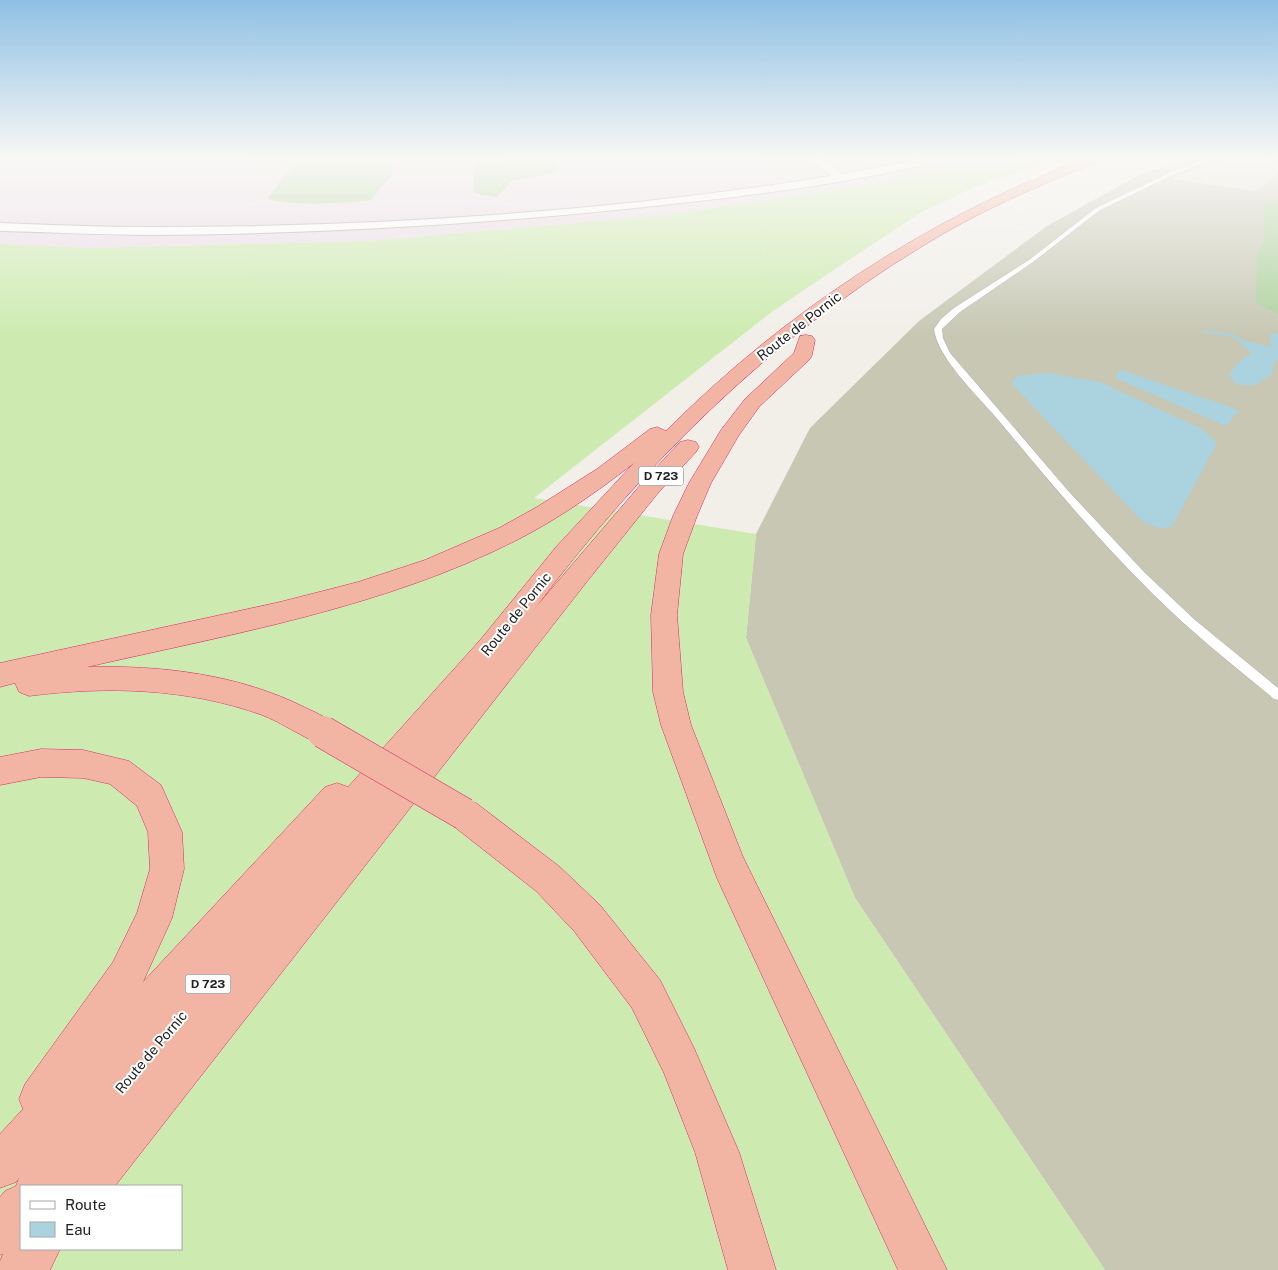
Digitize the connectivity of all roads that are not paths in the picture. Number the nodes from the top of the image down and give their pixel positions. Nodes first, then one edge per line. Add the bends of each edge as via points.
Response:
1 (484, 218) edge
2 (961, 218) edge
3 (983, 218) edge
4 (1086, 218) edge
5 (0, 227) edge
6 (856, 301) dead end
7 (711, 400) junction
8 (565, 553) junction
9 (0, 675) edge
10 (0, 689) edge
11 (1278, 695) edge
12 (0, 771) edge
13 (12, 1152) edge
14 (39, 1185) edge
15 (88, 1185) edge
16 (20, 1208) edge
17 (0, 1232) edge
18 (36, 1250) edge
19 (20, 1270) edge
20 (752, 1270) edge
21 (923, 1270) edge

1 - 5 street via 150,231
2 - 7 highway, Route de Pornic / D 723 via 864,276 788,333
3 - 6 highway, Route de Pornic via 904,266
4 - 11 lane via 944,320 938,329 939,338 947,354 1026,449 1141,576 1183,616
7 - 8 highway, Route de Pornic / D 723 via 640,470
7 - 9 highway via 689,406 641,446 509,534 450,560 288,610
8 - 13 highway, D 723 via 481,640
8 - 14 highway, Route de Pornic / D 723 via 492,645
10 - 20 highway, bridge via 86,678 150,678 199,686 262,703 323,732 464,814 507,846 548,879 587,918 646,994 680,1062 717,1152
12 - 13 highway via 41,763 82,764 118,771 149,796 165,832 167,869 154,918 126,975 42,1096
15 - 21 highway, Route de Pornic / D 723 via 650,488 707,426 813,334 804,354 752,403 729,435 700,483 685,516 671,554 664,607 668,692 676,725 729,866
16 - 17 highway
18 - 19 highway

